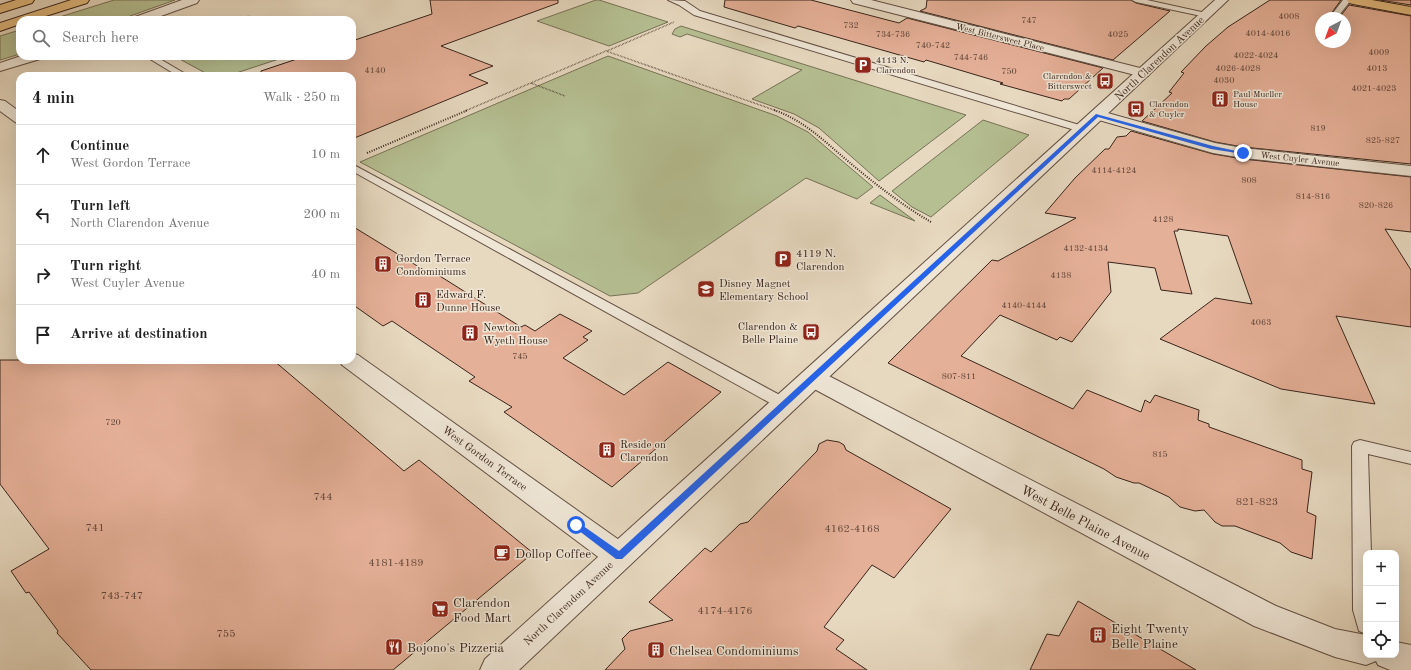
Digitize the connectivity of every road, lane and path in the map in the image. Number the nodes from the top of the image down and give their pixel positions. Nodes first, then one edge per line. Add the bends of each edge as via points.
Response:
1 (28, 0) edge
2 (83, 0) edge
3 (192, 0) edge
4 (672, 0) edge
5 (857, 0) edge
6 (1136, 0) edge
7 (1222, 0) edge
8 (1347, 0) edge
9 (1353, 0) edge
10 (0, 9) edge
11 (1411, 11) edge
12 (1338, 12) edge
13 (1206, 15) junction
14 (33, 16) edge
15 (150, 16) edge
16 (16, 22) edge
17 (676, 22) dead end
18 (0, 27) edge
19 (606, 51) junction
20 (22, 60) edge
21 (156, 60) edge
22 (0, 67) edge
23 (178, 72) edge
24 (1142, 73) junction
25 (531, 83) junction
26 (565, 96) dead end
27 (0, 104) edge
28 (16, 116) edge
29 (1089, 122) junction
30 (366, 153) dead end
31 (356, 170) edge
32 (1411, 171) edge
33 (931, 222) dead end
34 (355, 364) edge
35 (812, 378) junction
36 (784, 404) junction
37 (1411, 458) edge
38 (619, 556) junction
39 (1365, 622) edge
40 (1363, 649) edge
41 (1399, 657) edge
42 (1411, 660) edge
43 (496, 670) edge

1 - 10 main road
2 - 14 main road
3 - 15 street
4 - 29 lane via 697,13
5 - 24 street, West Bittersweet Place
6 - 13 lane
7 - 13 street, North Clarendon Avenue
8 - 12 lane
9 - 11 main road
13 - 24 street, North Clarendon Avenue
16 - 18 main road
17 - 19 path
19 - 25 path
19 - 33 path via 776,111 806,125 881,188
20 - 22 street
21 - 23 lane
24 - 29 street, North Clarendon Avenue
25 - 26 path
25 - 30 path
27 - 28 street
29 - 32 street, West Cuyler Avenue via 1243,153
29 - 35 street, North Clarendon Avenue
31 - 36 lane
34 - 38 street, West Gordon Terrace
35 - 36 street, North Clarendon Avenue
35 - 40 street, West Belle Plaine Avenue via 1264,616 1336,643
36 - 38 street, North Clarendon Avenue
37 - 39 lane via 1360,446 1363,610
38 - 43 street, North Clarendon Avenue
41 - 42 street

